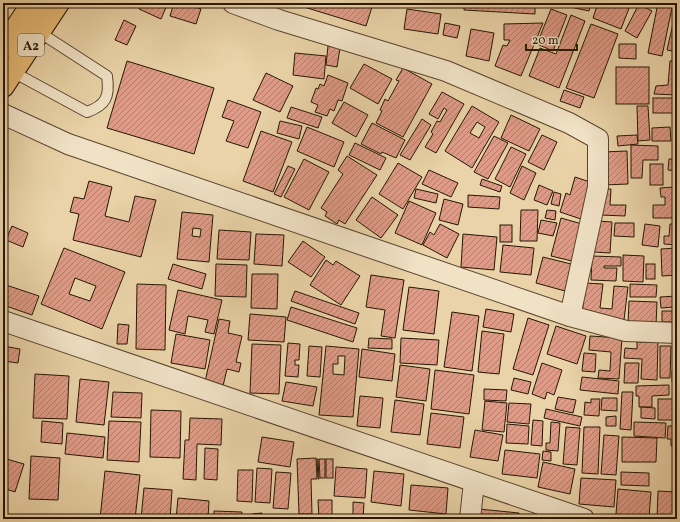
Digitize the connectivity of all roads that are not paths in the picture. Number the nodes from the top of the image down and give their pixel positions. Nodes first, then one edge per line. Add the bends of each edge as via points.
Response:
1 (33, 3) edge
2 (58, 3) edge
3 (233, 3) edge
4 (39, 32) junction
5 (3, 48) edge
6 (8, 79) edge
7 (3, 114) edge
8 (570, 316) junction
9 (3, 321) edge
10 (677, 333) edge
11 (474, 482) junction
12 (470, 519) edge
13 (584, 519) edge

1 - 5 highway, A2
2 - 4 highway, A2
3 - 8 street via 279,20 446,71 569,123 598,139 598,187
4 - 6 highway, A2
4 - 6 lane via 108,76 106,100 100,107 87,112
7 - 8 street via 68,144
8 - 10 street via 626,331
9 - 11 street
11 - 12 street
11 - 13 street

